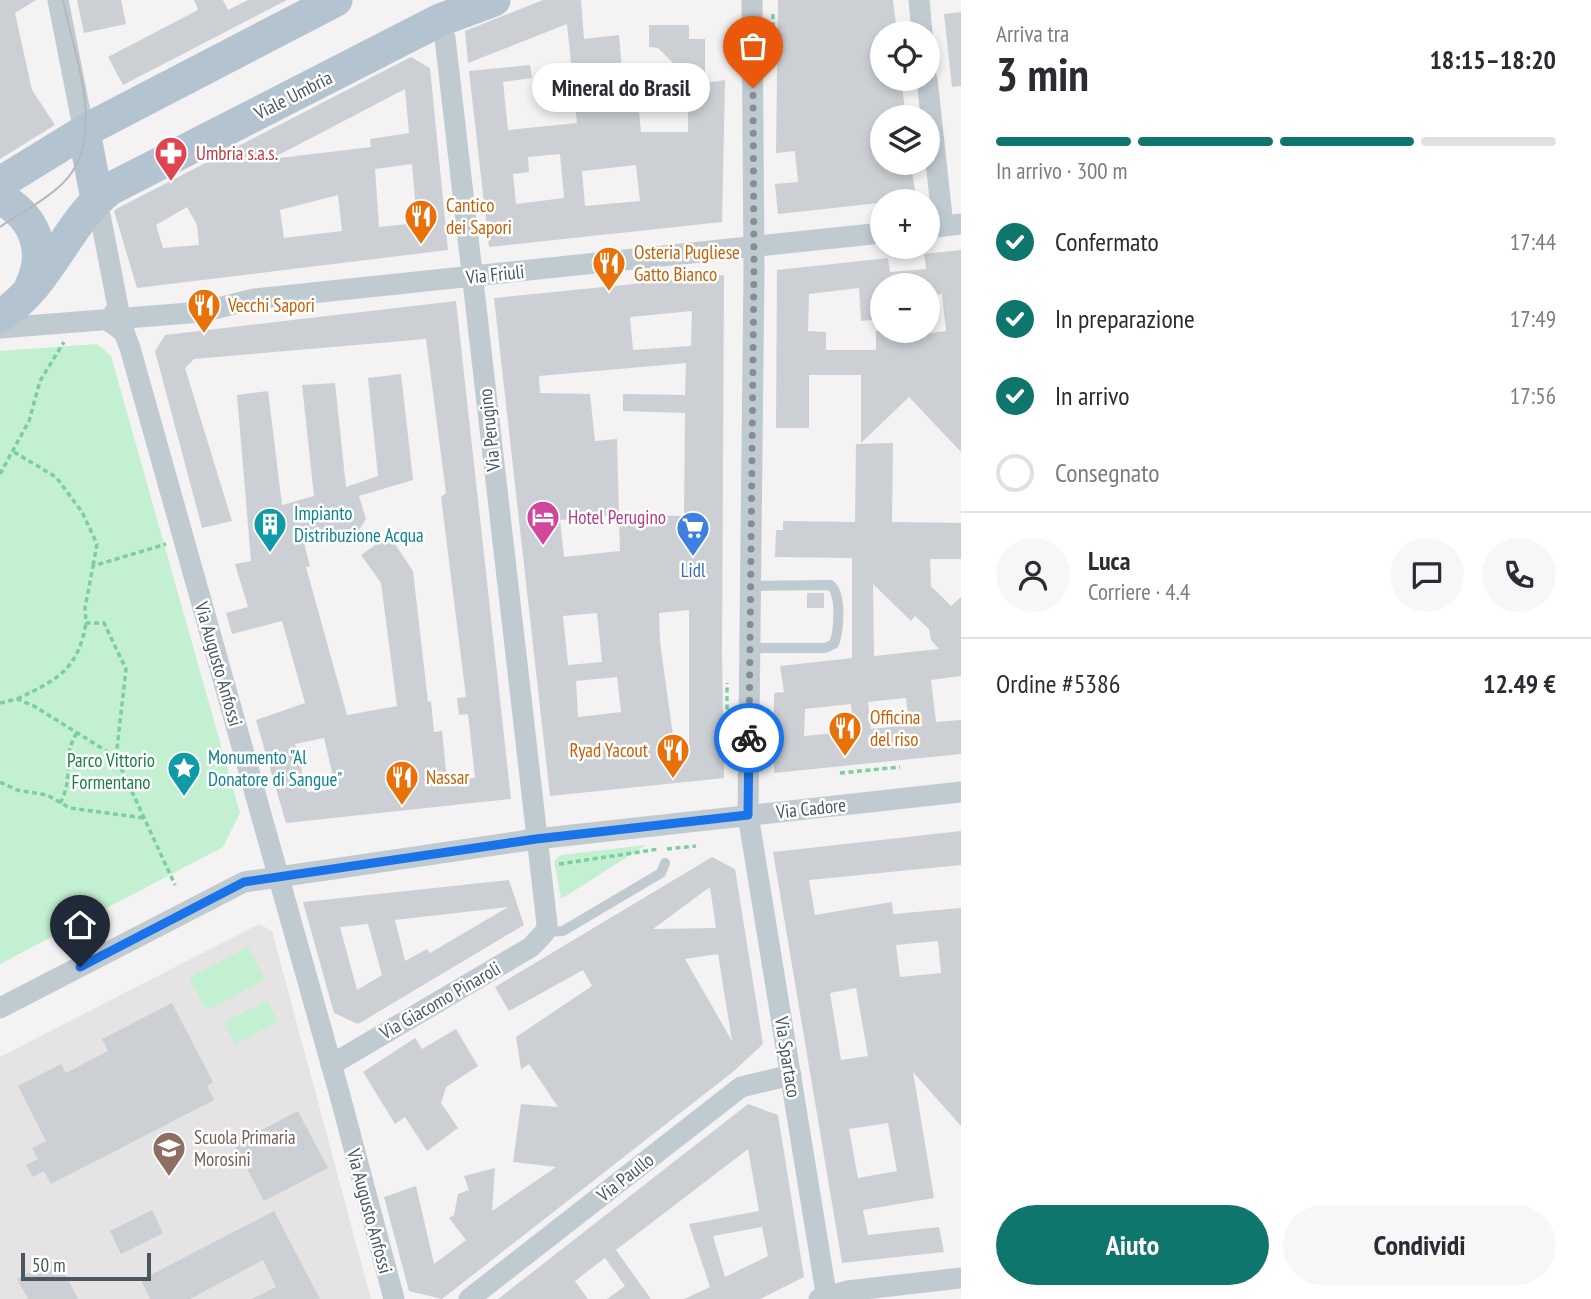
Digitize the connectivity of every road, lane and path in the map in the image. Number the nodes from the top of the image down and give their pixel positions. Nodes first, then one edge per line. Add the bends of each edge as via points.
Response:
1 (58, 0) edge
2 (336, 0) edge
3 (494, 0) edge
4 (752, 0) edge
5 (919, 0) edge
6 (773, 14) dead end
7 (440, 20) junction
8 (921, 21) edge
9 (773, 54) dead end
10 (928, 91) edge
11 (84, 132) junction
12 (0, 183) edge
13 (0, 198) edge
14 (97, 199) junction
15 (944, 226) edge
16 (870, 234) edge
17 (754, 247) junction
18 (472, 276) junction
19 (11, 308) edge
20 (109, 321) junction
21 (0, 328) edge
22 (64, 342) dead end
23 (15, 452) junction
24 (0, 474) edge
25 (169, 543) dead end
26 (93, 566) junction
27 (751, 586) junction
28 (86, 624) junction
29 (750, 648) junction
30 (727, 683) dead end
31 (17, 699) junction
32 (0, 702) edge
33 (727, 718) dead end
34 (77, 733) junction
35 (116, 757) junction
36 (900, 767) dead end
37 (840, 773) dead end
38 (0, 782) edge
39 (961, 792) edge
40 (60, 803) junction
41 (748, 815) junction
42 (144, 818) junction
43 (536, 839) junction
44 (696, 846) dead end
45 (665, 863) dead end
46 (552, 865) dead end
47 (278, 875) junction
48 (175, 885) dead end
49 (108, 920) dead end
50 (545, 932) junction
51 (72, 939) dead end
52 (0, 1009) edge
53 (331, 1065) junction
54 (791, 1074) junction
55 (961, 1278) edge
56 (825, 1298) edge
57 (394, 1299) edge
58 (469, 1299) edge

1 - 11 street
2 - 11 main road
3 - 7 main road, Viale Umbria
4 - 17 street, Via Spartaco
5 - 8 street
6 - 9 path
7 - 14 main road, Viale Umbria
7 - 18 street, Via Perugino
10 - 15 street
11 - 12 main road
11 - 14 main road
13 - 19 main road via 22,212 37,239 39,256 37,274
14 - 19 main road via 41,278
14 - 20 street via 118,307
16 - 17 street, Via Friuli
17 - 18 street, Via Friuli
17 - 27 street, Via Spartaco
18 - 20 street, Via Friuli via 254,299 202,312
18 - 43 street, Via Perugino
20 - 21 street, Via Friuli
20 - 47 street, Via Augusto Anfossi via 124,332 130,348
22 - 23 path via 40,381
23 - 24 path
23 - 26 path via 56,477 82,512 97,544
25 - 26 path
26 - 28 path
27 - 29 street, Via Spartaco
27 - 29 lane via 830,585 837,594 837,636 825,648
28 - 31 path via 78,656 68,669
28 - 35 path via 104,623 126,669
29 - 41 street, Via Spartaco
30 - 33 path
31 - 32 path
31 - 34 path
34 - 35 path
34 - 40 path via 68,746 69,779
35 - 42 path
36 - 37 path
38 - 40 path
39 - 41 street, Via Cadore
40 - 42 path
41 - 43 street, Via Cadore
41 - 54 street, Via Spartaco
42 - 48 path
43 - 47 street, Via Cadore
43 - 50 street
44 - 46 path
45 - 50 lane via 660,873 563,931
47 - 52 street, Via Cadore via 244,882
47 - 53 street, Via Augusto Anfossi
49 - 51 path
50 - 53 street, Via Giacomo Pinaroli via 531,947
53 - 57 street, Via Augusto Anfossi
54 - 56 street, Via Spartaco
54 - 58 street, Via Paullo via 741,1087
55 - 56 street via 847,1291

